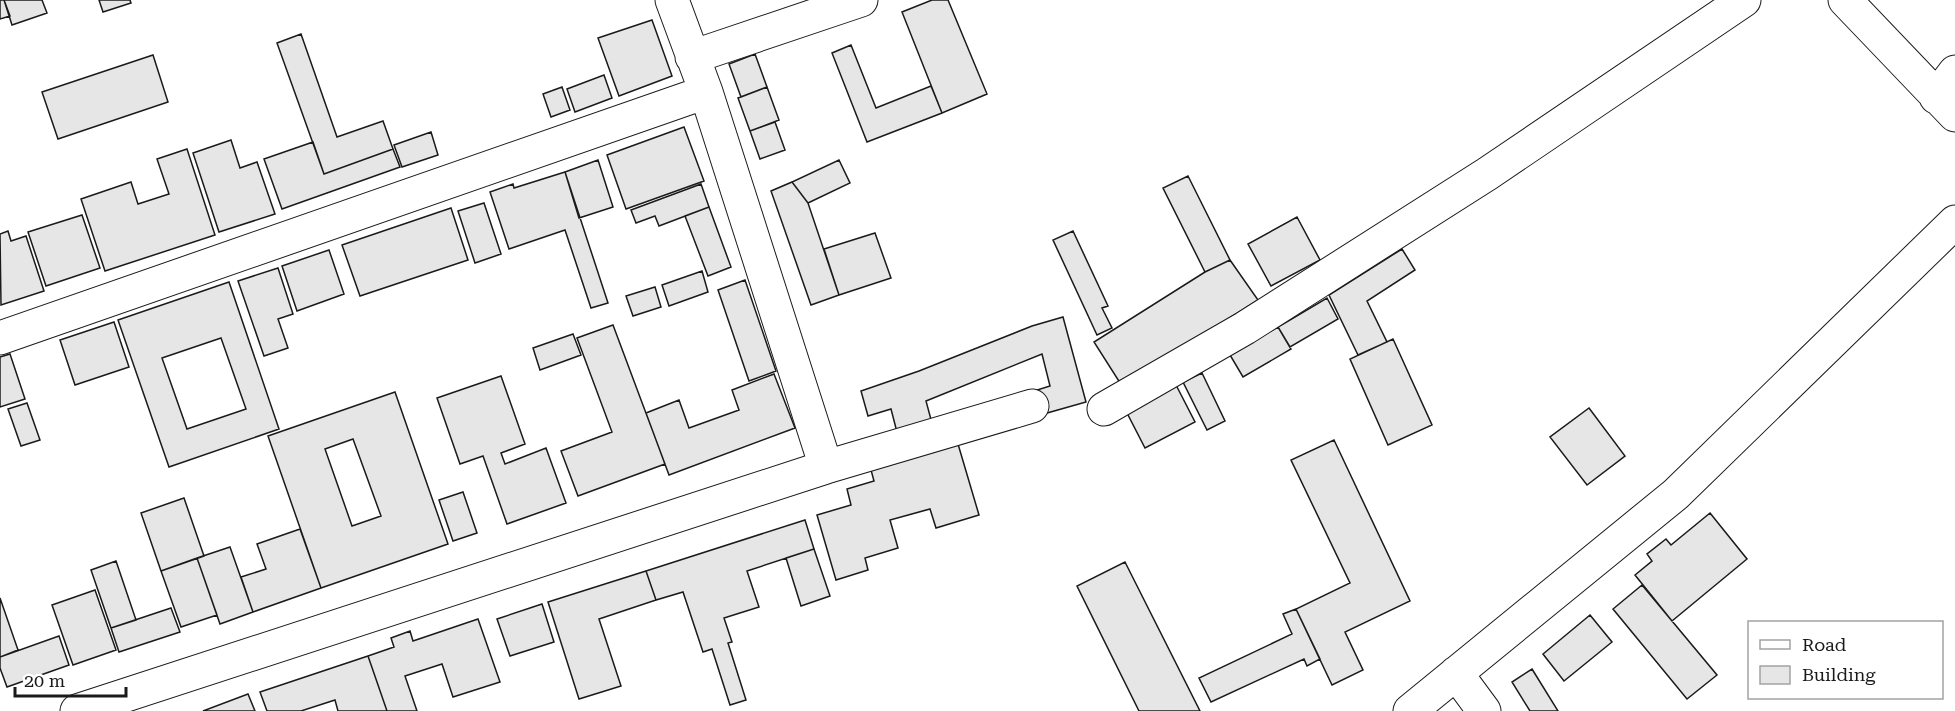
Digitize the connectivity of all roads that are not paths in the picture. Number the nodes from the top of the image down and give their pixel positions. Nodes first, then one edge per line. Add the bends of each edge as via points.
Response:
1 (672, 0) edge
2 (861, 0) edge
3 (1744, 0) edge
4 (1845, 0) edge
5 (692, 57) junction
6 (706, 92) junction
7 (1949, 95) edge
8 (1955, 222) edge
9 (0, 338) edge
10 (1032, 406) dead end
11 (1104, 409) dead end
12 (826, 467) junction
13 (1456, 673) junction
14 (77, 711) edge
15 (1410, 711) edge
16 (1484, 711) edge

1 - 5 street
2 - 5 street
3 - 11 street via 1477,180 1245,328
4 - 7 street
5 - 6 street
6 - 9 street
6 - 12 street
8 - 13 street via 1676,494
10 - 12 street
12 - 14 street
13 - 15 street
13 - 16 street

